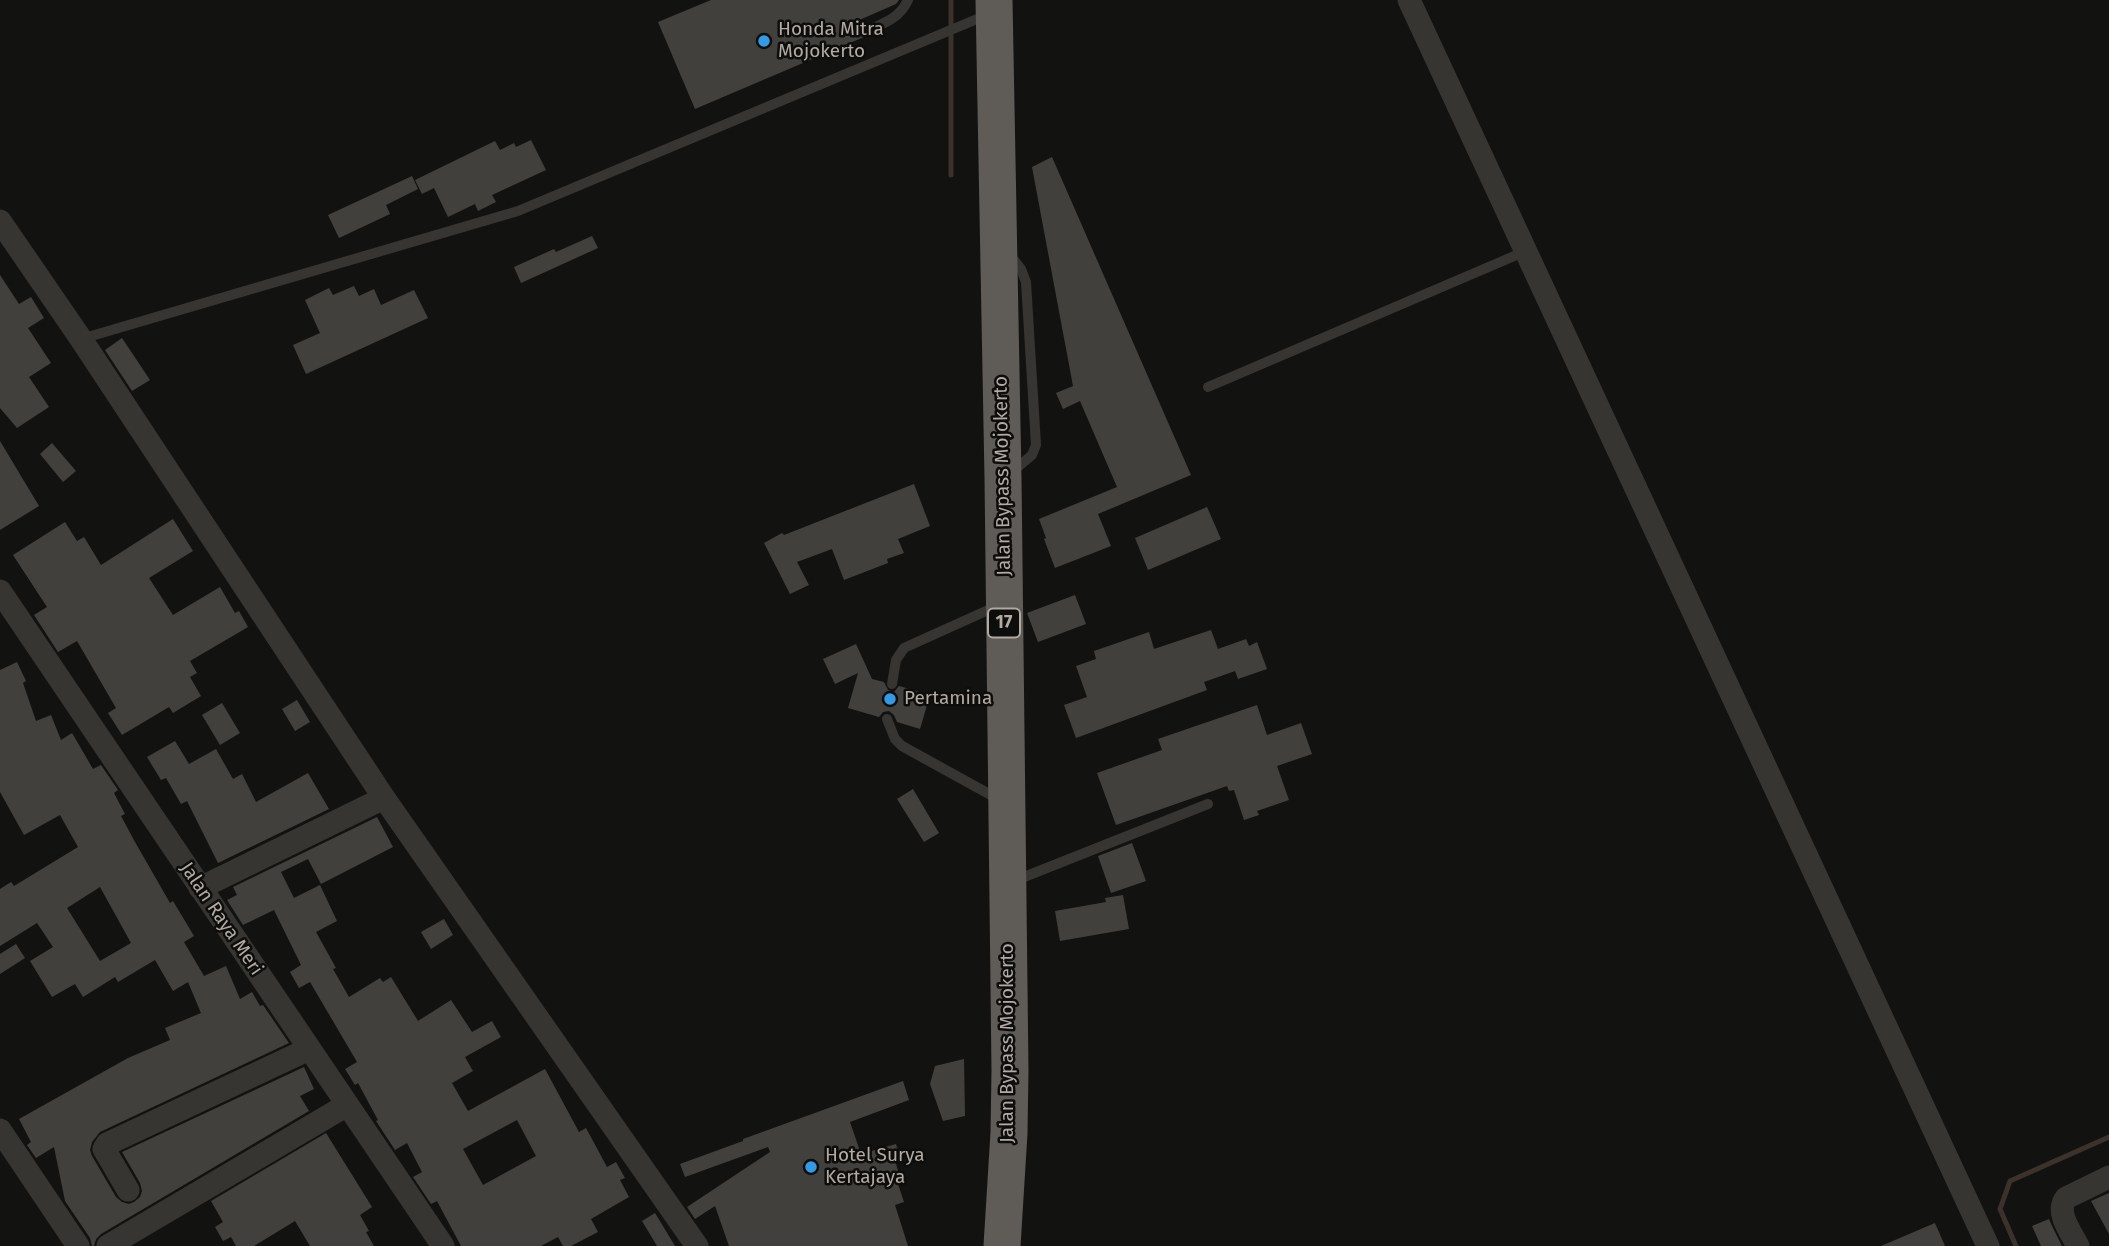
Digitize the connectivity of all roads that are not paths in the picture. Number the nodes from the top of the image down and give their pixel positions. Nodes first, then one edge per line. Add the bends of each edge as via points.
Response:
1 (908, 0) edge
2 (1409, 0) edge
3 (983, 12) edge
4 (871, 29) dead end
5 (0, 221) edge
6 (1526, 251) junction
7 (80, 339) junction
8 (1208, 387) dead end
9 (0, 591) edge
10 (1004, 603) junction
11 (892, 684) dead end
12 (887, 719) dead end
13 (384, 798) junction
14 (1006, 803) junction
15 (1208, 804) dead end
16 (1008, 883) junction
17 (200, 888) junction
18 (309, 1049) junction
19 (347, 1105) junction
20 (0, 1130) edge
21 (2109, 1177) edge
22 (128, 1190) dead end
23 (78, 1246) edge
24 (108, 1246) edge
25 (443, 1246) edge
26 (697, 1246) edge
27 (1002, 1246) edge
28 (1988, 1246) edge
29 (2078, 1246) edge

1 - 4 lane via 892,20
2 - 6 street
3 - 7 lane via 518,211
3 - 10 highway, Jalan Bypass Mojokerto / 17 via 999,247
5 - 7 street
6 - 8 lane
6 - 28 street
7 - 13 street
9 - 17 street, Jalan Raya Meri
10 - 11 lane via 904,648 896,660
10 - 14 highway, Jalan Bypass Mojokerto / 17
12 - 14 lane via 902,746
13 - 17 street
13 - 26 street
14 - 16 highway, Jalan Bypass Mojokerto / 17
15 - 16 lane
16 - 27 highway, Jalan Bypass Mojokerto / 17 via 1009,1133
17 - 18 street, Jalan Raya Meri
18 - 19 street, Jalan Raya Meri
18 - 22 street via 107,1144 104,1149
19 - 24 street
19 - 25 street, Jalan Raya Meri
20 - 23 street
21 - 29 street via 2063,1202 2062,1214

